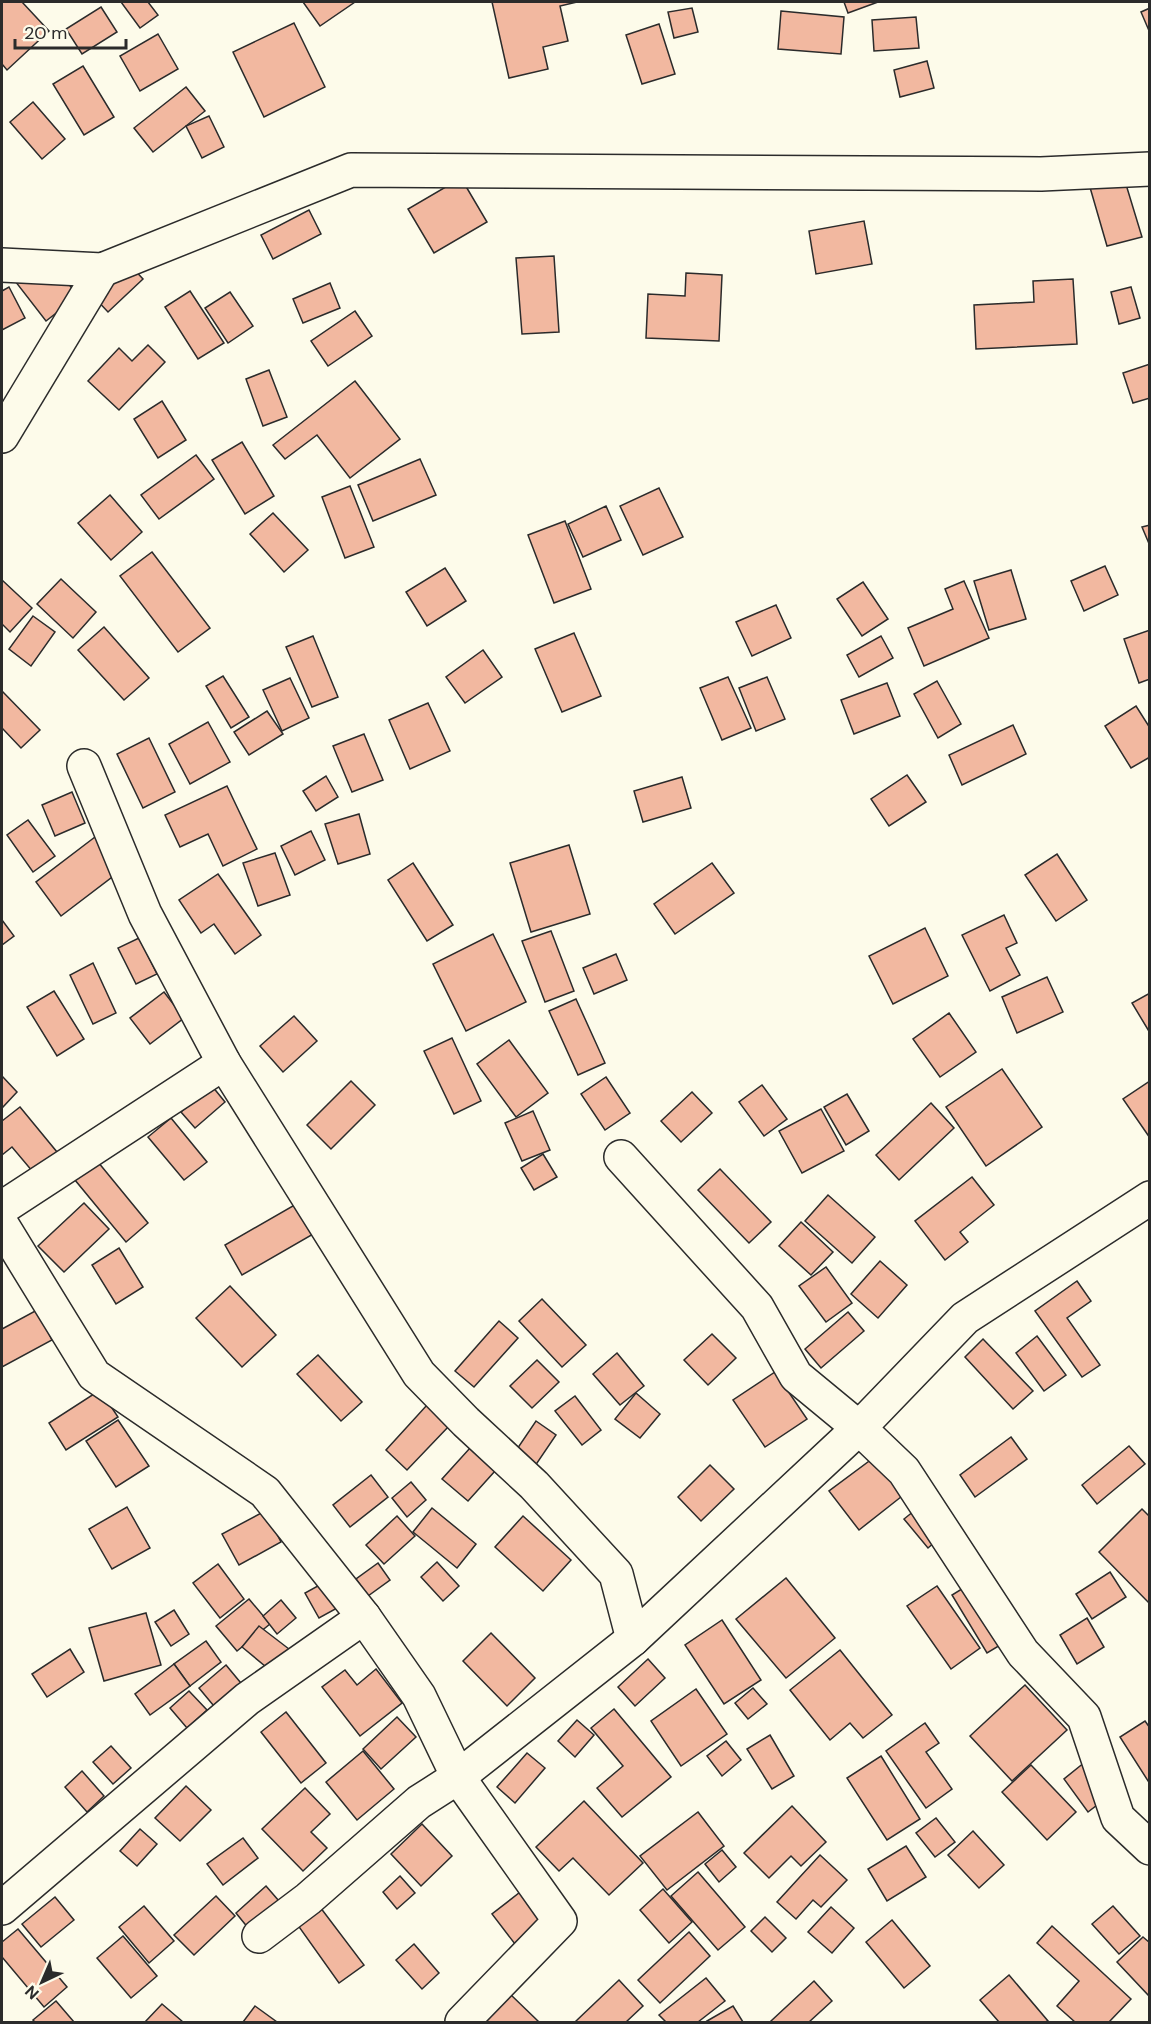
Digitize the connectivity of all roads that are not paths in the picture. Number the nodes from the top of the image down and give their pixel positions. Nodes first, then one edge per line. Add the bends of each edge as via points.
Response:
1 (1149, 169) edge
2 (2, 265) edge
3 (102, 270) junction
4 (2, 436) edge
5 (84, 766) dead end
6 (224, 1063) junction
7 (621, 1157) dead end
8 (1149, 1198) edge
9 (2, 1208) edge
10 (2, 1225) edge
11 (859, 1428) junction
12 (364, 1617) junction
13 (633, 1639) junction
14 (458, 1777) junction
15 (1149, 1848) edge
16 (2, 1908) edge
17 (259, 1936) dead end
18 (462, 2022) edge

1 - 3 street via 1041,174 351,170
2 - 3 street
3 - 4 street
5 - 6 street via 145,914
6 - 9 street
6 - 13 street via 419,1374 534,1485 616,1574
7 - 11 street via 757,1307 796,1376
8 - 11 street via 965,1318
10 - 12 street via 94,1375 265,1492
11 - 13 street
11 - 15 street via 904,1471 1023,1653 1084,1717 1118,1818
12 - 14 street via 418,1696
12 - 16 street via 247,1699
13 - 14 street
14 - 17 street via 419,1803
14 - 18 street via 560,1921

